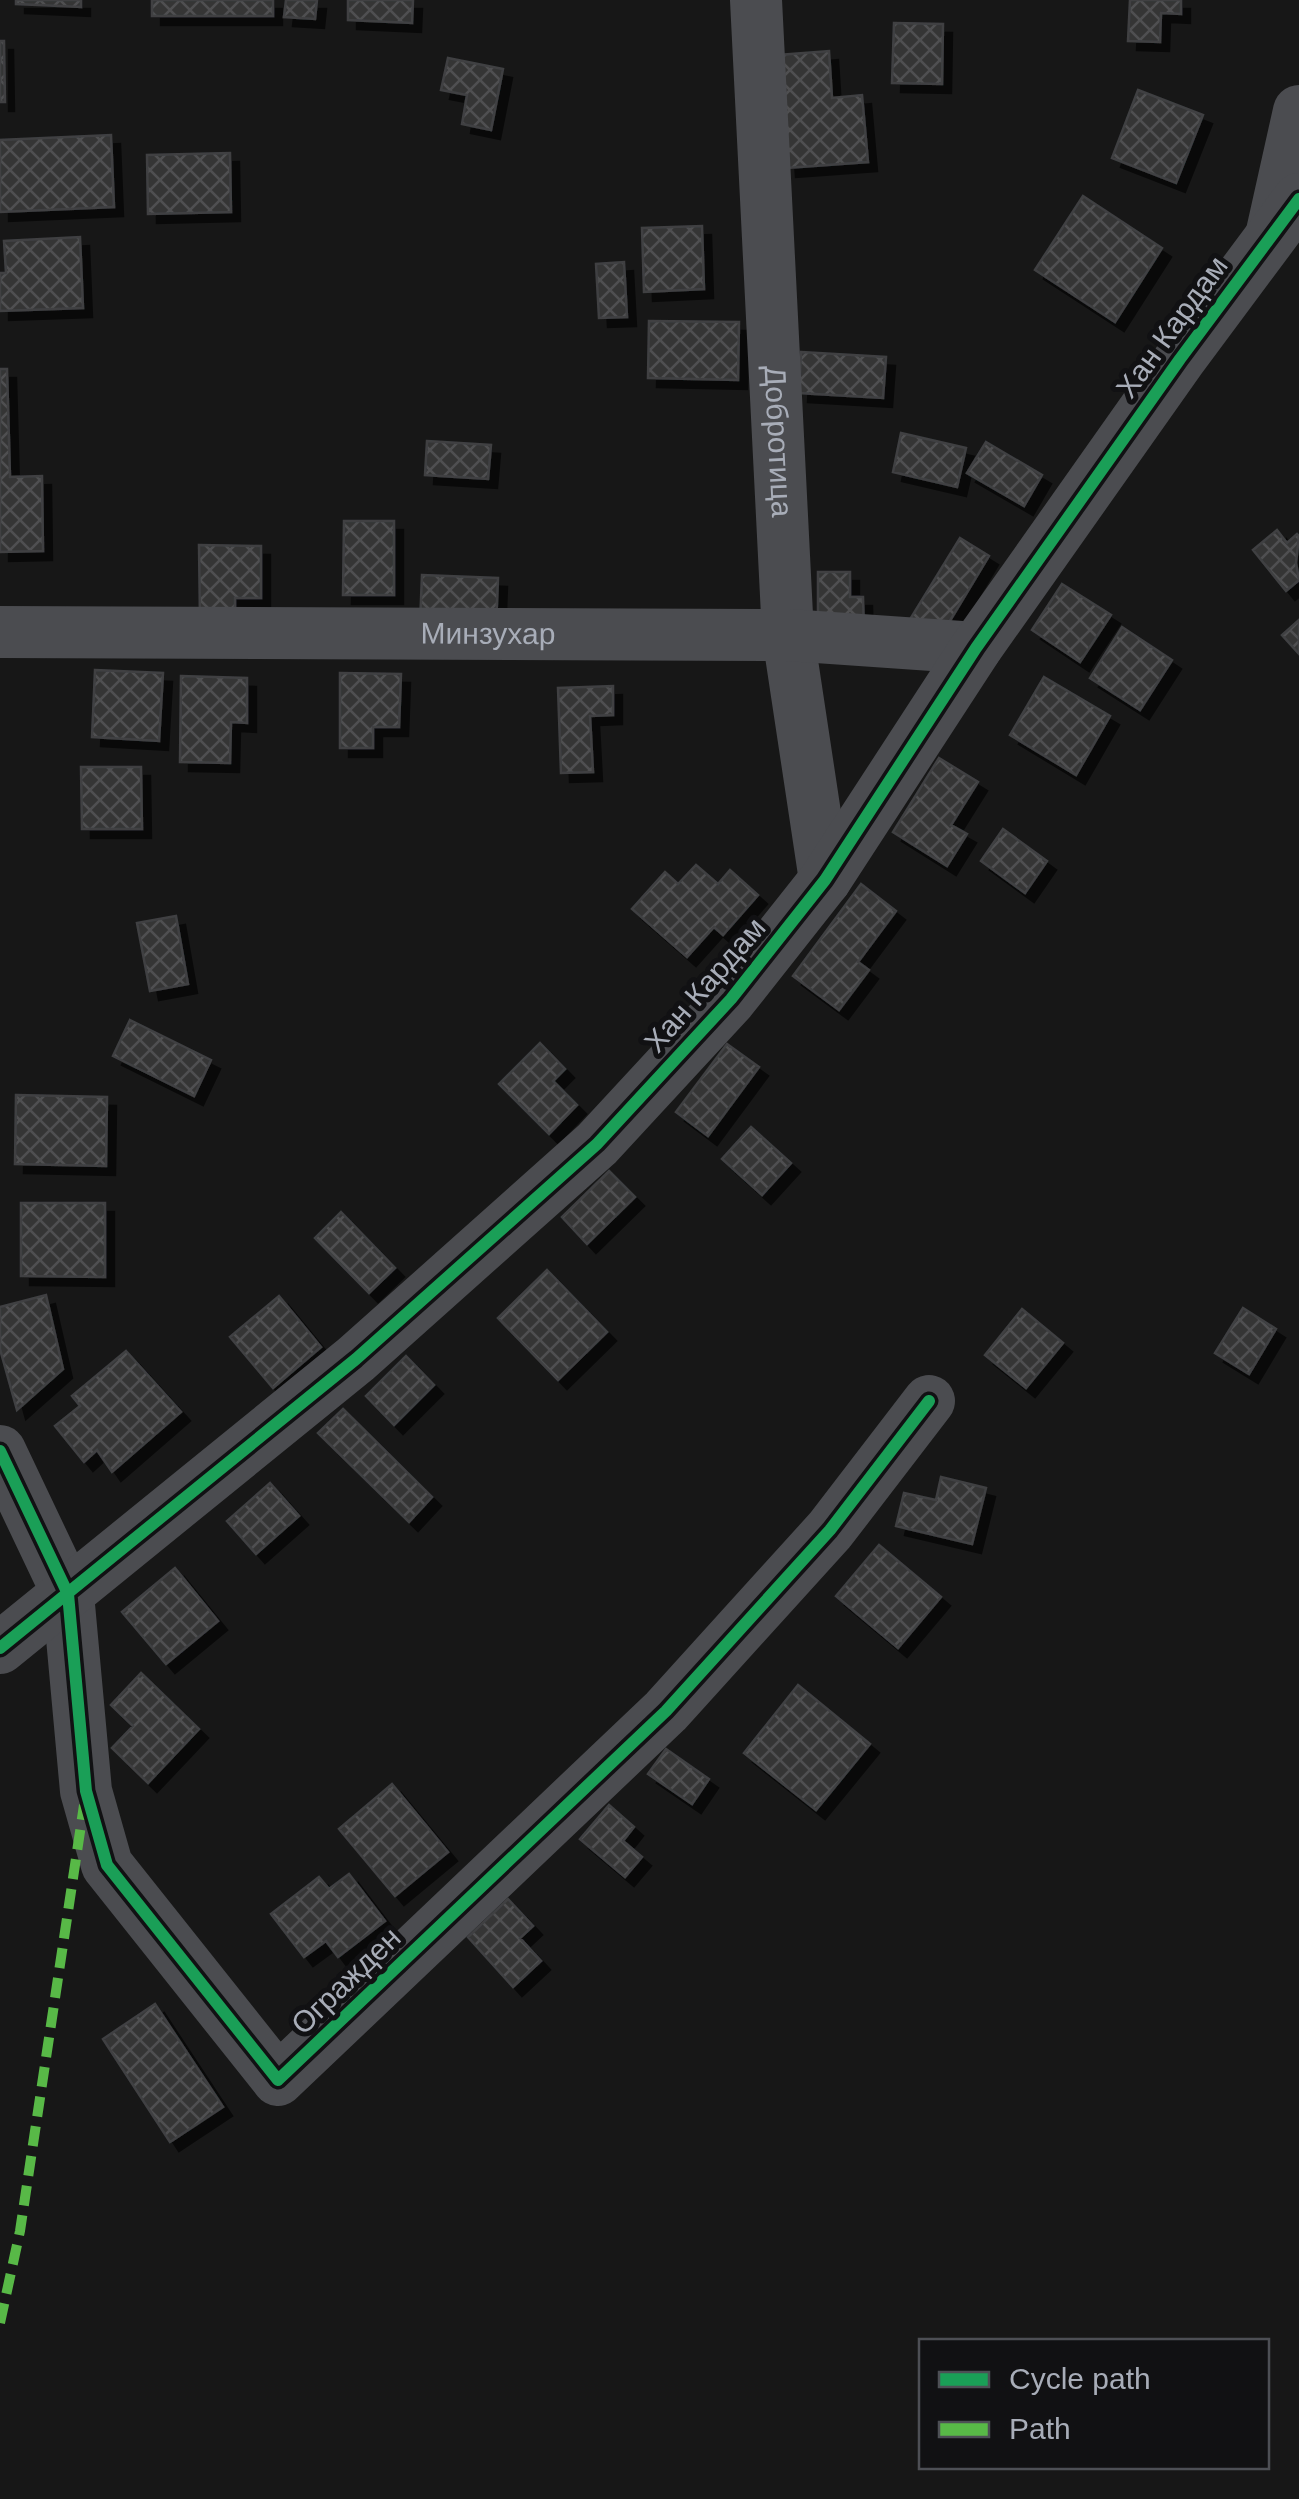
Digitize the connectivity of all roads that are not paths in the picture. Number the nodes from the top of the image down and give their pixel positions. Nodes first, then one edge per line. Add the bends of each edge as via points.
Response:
1 (756, 0) edge
2 (1299, 111) edge
3 (1285, 216) edge
4 (0, 632) edge
5 (788, 635) junction
6 (976, 648) junction
7 (825, 880) junction
8 (930, 1401) dead end
9 (0, 1451) edge
10 (68, 1594) junction
11 (11, 1640) edge

1 - 5 street, Добротица
2 - 3 street
3 - 6 street, Хан Кардам
4 - 5 street, Минзухар
5 - 6 street, Минзухар
5 - 7 street, Добротица
6 - 7 street, Хан Кардам
7 - 10 street, Хан Кардам via 731,999 597,1144 356,1358
8 - 10 street, Огражден via 830,1530 666,1711 278,2080 107,1865 86,1791
9 - 10 street, Огражден
10 - 11 street, Хан Кардам

